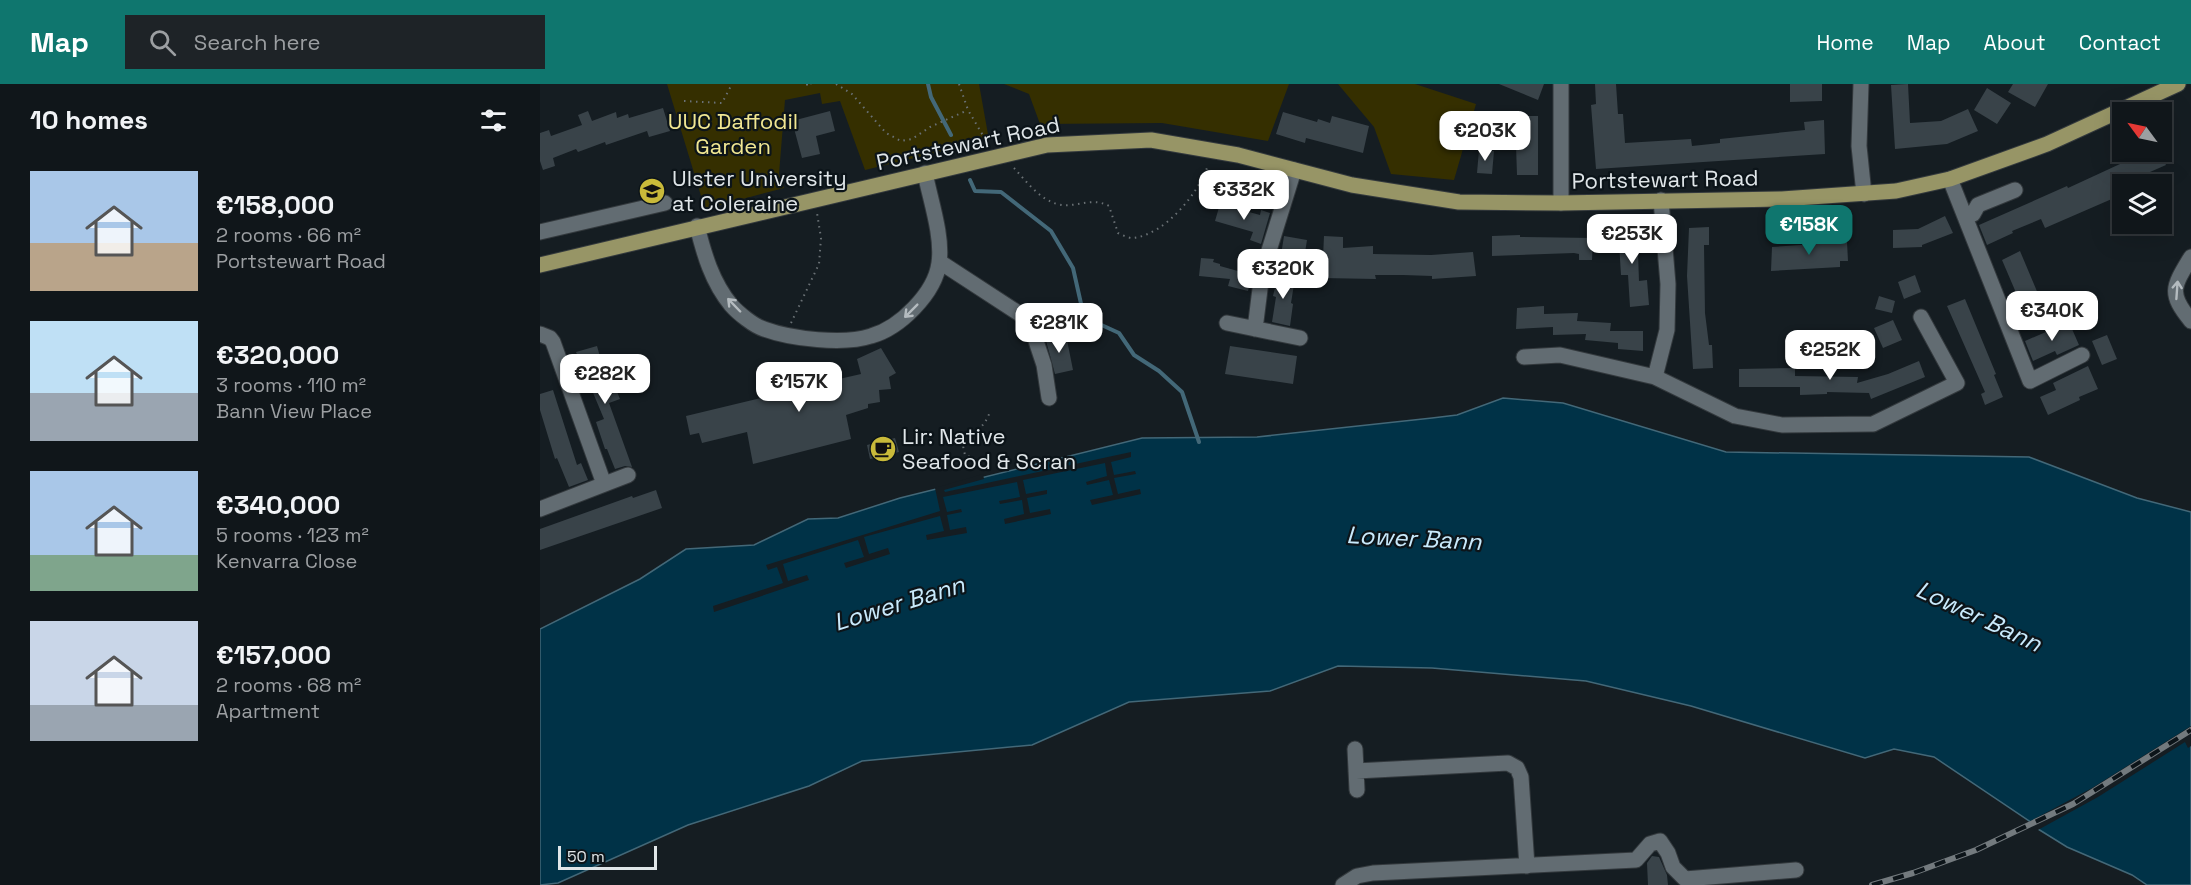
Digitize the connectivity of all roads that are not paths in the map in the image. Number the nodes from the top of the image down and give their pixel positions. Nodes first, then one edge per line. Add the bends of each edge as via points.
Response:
1 (1561, 84) edge
2 (1861, 84) edge
3 (2178, 84) edge
4 (1294, 170) junction
5 (925, 173) junction
6 (1950, 180) junction
7 (2015, 190) dead end
8 (1864, 194) junction
9 (1661, 200) junction
10 (664, 203) dead end
11 (1562, 203) junction
12 (1965, 217) junction
13 (697, 226) junction
14 (540, 232) edge
15 (2191, 257) edge
16 (940, 262) junction
17 (540, 265) edge
18 (1921, 317) dead end
19 (2191, 321) edge
20 (1227, 324) dead end
21 (1255, 329) junction
22 (540, 334) edge
23 (1300, 338) dead end
24 (2082, 355) dead end
25 (1524, 357) dead end
26 (1655, 377) junction
27 (1049, 398) dead end
28 (628, 476) dead end
29 (604, 484) junction
30 (540, 509) edge
31 (1355, 749) dead end
32 (1356, 771) junction
33 (1357, 790) dead end
34 (1527, 866) junction
35 (1796, 870) dead end
36 (1343, 885) edge

1 - 11 street
2 - 8 street via 1859,146
3 - 6 main road, Portstewart Road via 2047,144
4 - 5 main road, Portstewart Road via 1151,140 1065,143
4 - 11 main road, Portstewart Road via 1352,185 1459,202
4 - 21 street via 1262,273
5 - 13 main road, Portstewart Road
5 - 16 street
6 - 8 main road, Portstewart Road
6 - 12 street
7 - 12 street via 1978,205
8 - 9 main road, Portstewart Road
9 - 11 main road, Portstewart Road
9 - 26 street via 1668,284 1667,330
10 - 14 street
12 - 24 street via 2030,381
16 -> 13 street via 922,301 903,319 872,336 835,341 762,329 732,306 710,272
13 - 17 main road, Portstewart Road
19 -> 15 street via 2178,305 2176,292 2176,283
16 - 27 street via 1029,320 1044,365
18 - 26 street via 1957,383 1873,424 1782,425 1735,416
20 - 21 street
21 - 23 street
22 - 29 street via 553,342
25 - 26 street via 1560,355
28 - 29 street
29 - 30 street
31 - 32 street
32 - 33 street
32 - 34 street via 1508,763 1517,768 1521,777
34 - 35 street via 1636,860 1650,844 1660,841 1673,867 1685,879
34 - 36 street via 1373,873 1357,876

